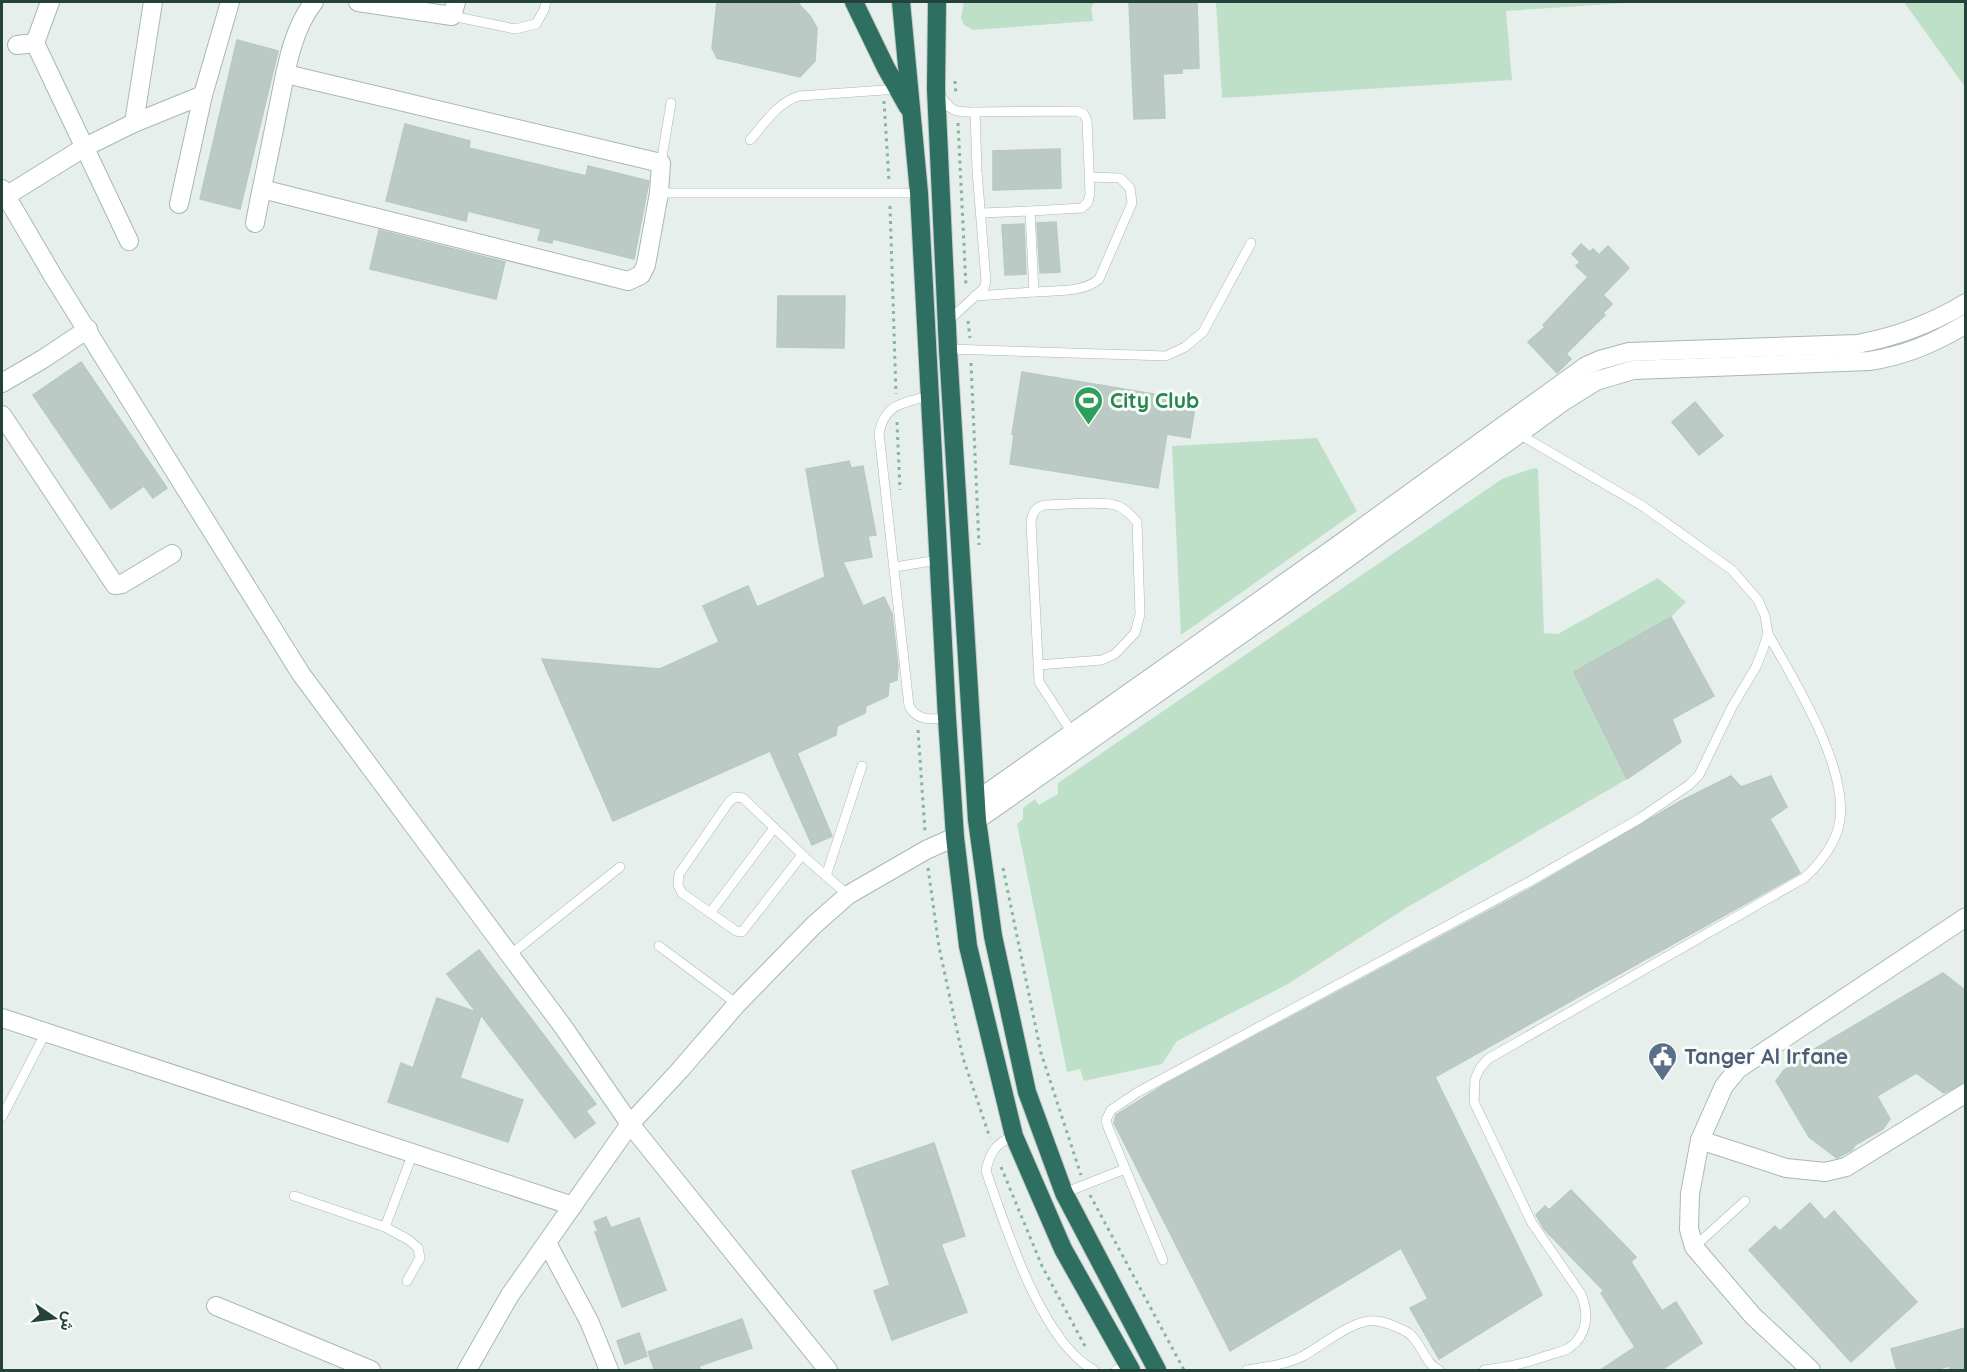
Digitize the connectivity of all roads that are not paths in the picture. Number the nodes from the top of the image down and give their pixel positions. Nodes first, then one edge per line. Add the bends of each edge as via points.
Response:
1 (50, 2) edge
2 (153, 2) edge
3 (230, 2) edge
4 (314, 2) edge
5 (358, 2) edge
6 (546, 2) edge
7 (854, 2) edge
8 (901, 2) edge
9 (937, 2) edge
10 (454, 9) edge
11 (35, 43) junction
12 (17, 45) dead end
13 (286, 74) junction
14 (899, 89) junction
15 (936, 89) junction
16 (203, 95) junction
17 (671, 104) dead end
18 (911, 112) junction
19 (975, 112) junction
20 (134, 123) junction
21 (750, 140) dead end
22 (85, 147) junction
23 (661, 163) junction
24 (1089, 177) junction
25 (261, 189) junction
26 (4, 193) edge
27 (659, 193) junction
28 (919, 193) junction
29 (179, 204) dead end
30 (1030, 211) junction
31 (982, 213) junction
32 (255, 223) dead end
33 (129, 241) dead end
34 (1251, 243) dead end
35 (1034, 292) junction
36 (975, 296) junction
37 (1965, 303) edge
38 (947, 322) junction
39 (1965, 324) edge
40 (88, 329) junction
41 (948, 350) junction
42 (2, 383) edge
43 (929, 396) junction
44 (2, 415) edge
45 (1519, 435) junction
46 (172, 554) dead end
47 (938, 560) junction
48 (895, 567) junction
49 (1768, 634) junction
50 (1038, 665) junction
51 (947, 718) junction
52 (1073, 734) junction
53 (862, 766) dead end
54 (977, 810) junction
55 (774, 828) junction
56 (955, 837) junction
57 (802, 855) junction
58 (620, 867) dead end
59 (826, 876) junction
60 (848, 895) junction
61 (710, 913) junction
62 (1965, 917) edge
63 (659, 946) dead end
64 (510, 955) junction
65 (737, 1004) junction
66 (2, 1018) edge
67 (46, 1032) junction
68 (1965, 1093) edge
69 (4, 1105) edge
70 (2, 1117) edge
71 (630, 1124) junction
72 (1014, 1136) junction
73 (1700, 1140) junction
74 (413, 1153) junction
75 (1125, 1169) junction
76 (1065, 1193) junction
77 (294, 1196) dead end
78 (1745, 1201) dead end
79 (573, 1206) junction
80 (385, 1227) junction
81 (547, 1243) junction
82 (1694, 1247) junction
83 (1163, 1260) dead end
84 (406, 1281) dead end
85 (216, 1306) dead end
86 (828, 1370) edge
87 (1126, 1370) edge
88 (371, 1371) edge
89 (467, 1371) edge
90 (609, 1371) edge
91 (1094, 1371) edge
92 (1157, 1371) edge
93 (1247, 1371) edge
94 (1439, 1371) edge
95 (1484, 1371) edge
96 (1812, 1371) edge

1 - 11 street
2 - 20 street
3 - 16 street
4 - 13 street via 298,30
5 - 10 street
6 - 10 lane via 536,24 514,29
7 - 14 highway
8 - 18 highway
9 - 15 highway
11 - 12 street
11 - 22 street
13 - 23 street
13 - 25 street
14 - 18 highway
14 - 21 lane via 786,100
15 - 19 lane via 950,109
15 - 38 highway
16 - 20 street
16 - 29 street
17 - 23 lane
18 - 28 highway
19 - 24 lane via 1084,114
19 - 31 lane
20 - 22 street
22 - 26 street
22 - 33 street
23 - 27 street
24 - 30 lane via 1090,194 1082,208
24 - 35 lane via 1119,178 1130,188 1132,203 1100,279 1081,288
25 - 27 street via 628,281 641,275 646,265
25 - 32 street
26 - 40 street
27 - 28 lane
28 - 43 highway
30 - 31 lane
30 - 35 lane
31 - 36 lane via 986,281
34 - 41 lane via 1203,332 1166,356
35 - 36 lane
36 - 38 lane
37 - 52 street via 1929,324 1876,341 1629,352 1586,366
38 - 41 highway
39 - 45 street via 1920,349 1869,361 1633,370 1579,391
40 - 42 street
40 - 64 street via 301,674
41 - 54 highway
43 - 47 highway
43 - 48 lane via 896,405 886,414 879,433
44 - 46 street via 115,585
45 - 49 lane via 1644,507 1732,570 1758,600
45 - 54 street via 1297,595
47 - 48 lane
47 - 51 highway
48 - 51 lane via 909,706 923,719
49 - 75 lane via 1756,667 1699,775 1689,785 1535,879 1111,1110 1106,1119
49 - 95 lane via 1828,752 1841,804 1835,837 1804,878 1488,1059 1480,1068 1475,1079 1474,1102 1532,1223 1581,1294 1586,1318 1584,1329 1568,1349 1513,1367
50 - 50 lane via 1033,512 1044,505 1119,507 1137,522 1140,614 1135,633 1115,654 1102,660
50 - 52 lane via 1039,682
51 - 56 highway
52 - 54 street
53 - 59 lane
54 - 76 highway via 993,936 1027,1092
55 - 57 lane
55 - 61 lane
55 - 61 lane via 743,798 729,801 679,874 682,893
56 - 60 street
56 - 72 highway via 969,946
57 - 59 lane
57 - 61 lane via 742,932
58 - 64 lane
59 - 60 lane
60 - 65 street
62 - 73 street via 1738,1069 1724,1086
63 - 65 lane
64 - 71 street
65 - 71 street
66 - 67 street
67 - 69 lane
67 - 74 street
68 - 73 street via 1846,1167 1825,1172 1786,1168
69 - 70 lane
71 - 79 street
71 - 86 street
72 - 87 highway via 1063,1249
72 - 91 lane via 993,1149 986,1171 1024,1276 1065,1346
73 - 82 street via 1690,1194 1689,1229
74 - 79 street
74 - 80 lane
75 - 76 lane
75 - 83 lane
76 - 92 highway
77 - 80 lane
78 - 82 lane
79 - 81 street
80 - 84 lane via 418,1248 420,1258
81 - 89 street via 510,1295
81 - 90 street via 589,1321
82 - 96 street via 1754,1316
85 - 88 street
93 - 94 lane via 1294,1359 1360,1322 1375,1320 1405,1330

